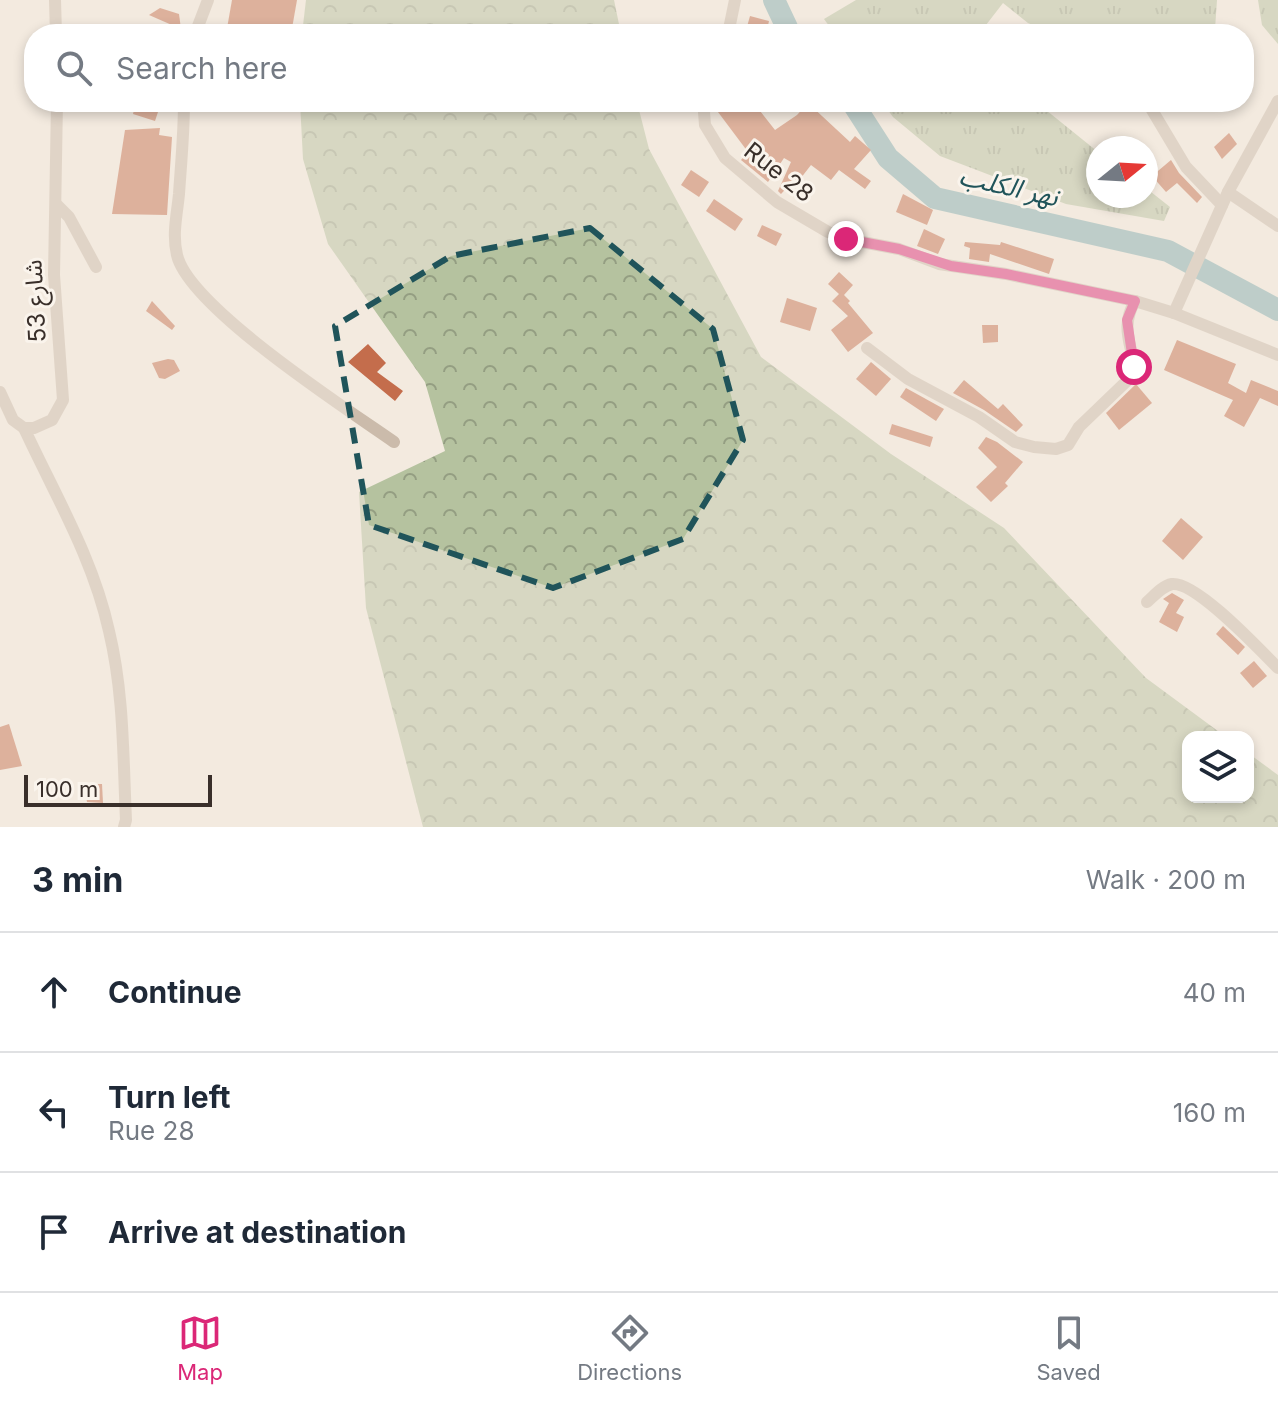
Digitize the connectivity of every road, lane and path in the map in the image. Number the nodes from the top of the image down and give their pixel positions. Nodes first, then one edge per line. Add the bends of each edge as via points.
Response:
1 (55, 0) edge
2 (208, 0) edge
3 (735, 0) edge
4 (56, 24) edge
5 (199, 24) edge
6 (730, 24) edge
7 (1278, 101) edge
8 (57, 112) edge
9 (183, 112) edge
10 (704, 112) edge
11 (1153, 112) edge
12 (1228, 192) junction
13 (56, 204) junction
14 (1222, 205) junction
15 (1278, 226) edge
16 (96, 267) dead end
17 (1135, 301) junction
18 (1174, 313) junction
19 (867, 348) dead end
20 (1278, 355) edge
21 (0, 392) edge
22 (24, 428) junction
23 (394, 442) dead end
24 (1147, 602) dead end
25 (1278, 668) edge
26 (124, 827) edge

1 - 4 street
2 - 5 street
3 - 6 street
7 - 12 street
8 - 13 street, شارع 53
9 - 23 street via 173,229 177,259 199,291 249,337
10 - 17 street, Rue 28 via 705,125 725,158 777,202 828,232 939,264
11 - 14 street via 1186,167
12 - 14 street
12 - 15 street
13 - 16 street via 69,217
13 - 22 street, شارع 53 via 54,308 63,400 52,420
14 - 18 street
17 - 18 street, Rue 28
17 - 19 street via 1127,320 1131,377 1061,448 1015,442 908,379
18 - 20 street, Rue 28
21 - 22 street via 13,420
22 - 26 street via 74,527 109,628 119,677
24 - 25 street via 1173,584 1191,588

